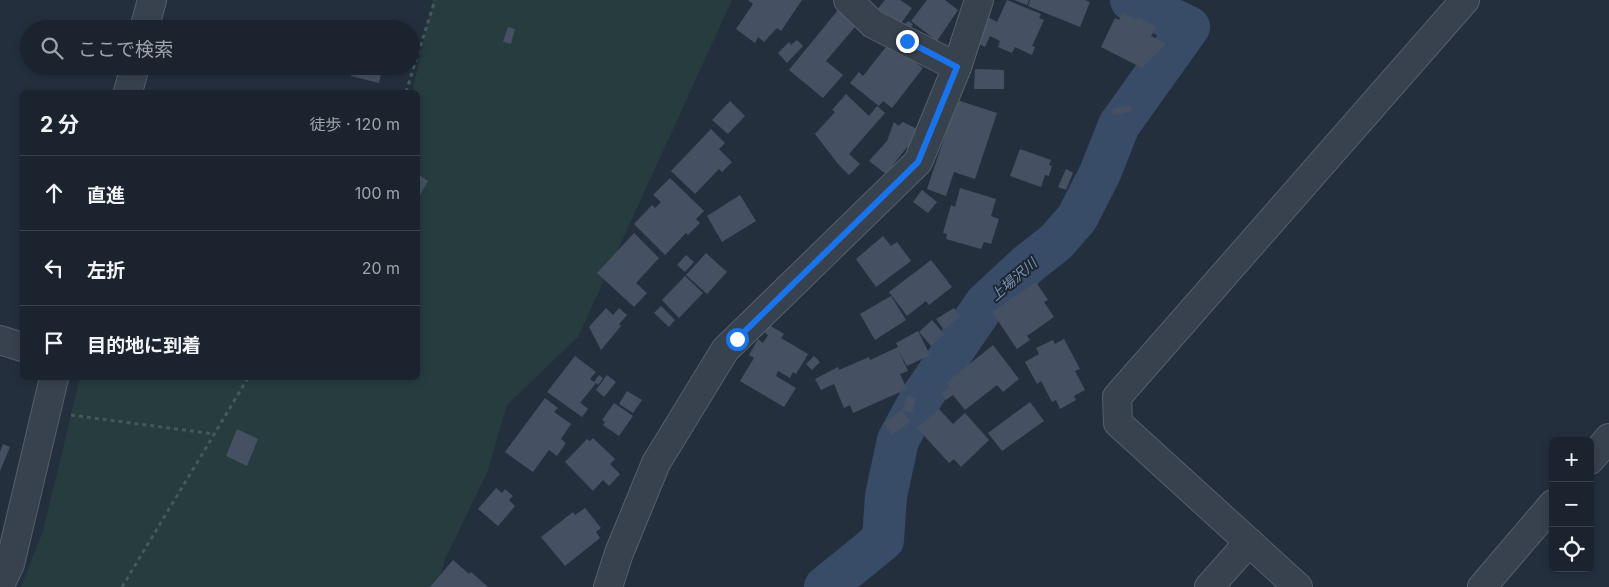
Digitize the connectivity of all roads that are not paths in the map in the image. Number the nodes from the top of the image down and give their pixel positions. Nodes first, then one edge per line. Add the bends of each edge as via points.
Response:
1 (152, 0) edge
2 (848, 0) edge
3 (980, 0) edge
4 (1465, 0) edge
5 (146, 20) edge
6 (957, 67) junction
7 (133, 75) edge
8 (129, 90) edge
9 (0, 340) edge
10 (20, 346) edge
11 (54, 380) edge
12 (1609, 438) edge
13 (1594, 455) edge
14 (1549, 509) edge
15 (1249, 542) junction
16 (0, 585) edge
17 (608, 587) edge
18 (1209, 587) edge
19 (1298, 587) edge
20 (1482, 587) edge

1 - 5 street
2 - 6 street via 874,24
3 - 6 street
4 - 15 street via 1117,397 1118,423
6 - 17 street via 918,162 725,350 656,463
7 - 8 street
9 - 10 street
11 - 16 street via 10,564
12 - 13 street
14 - 20 street
15 - 18 street
15 - 19 street

